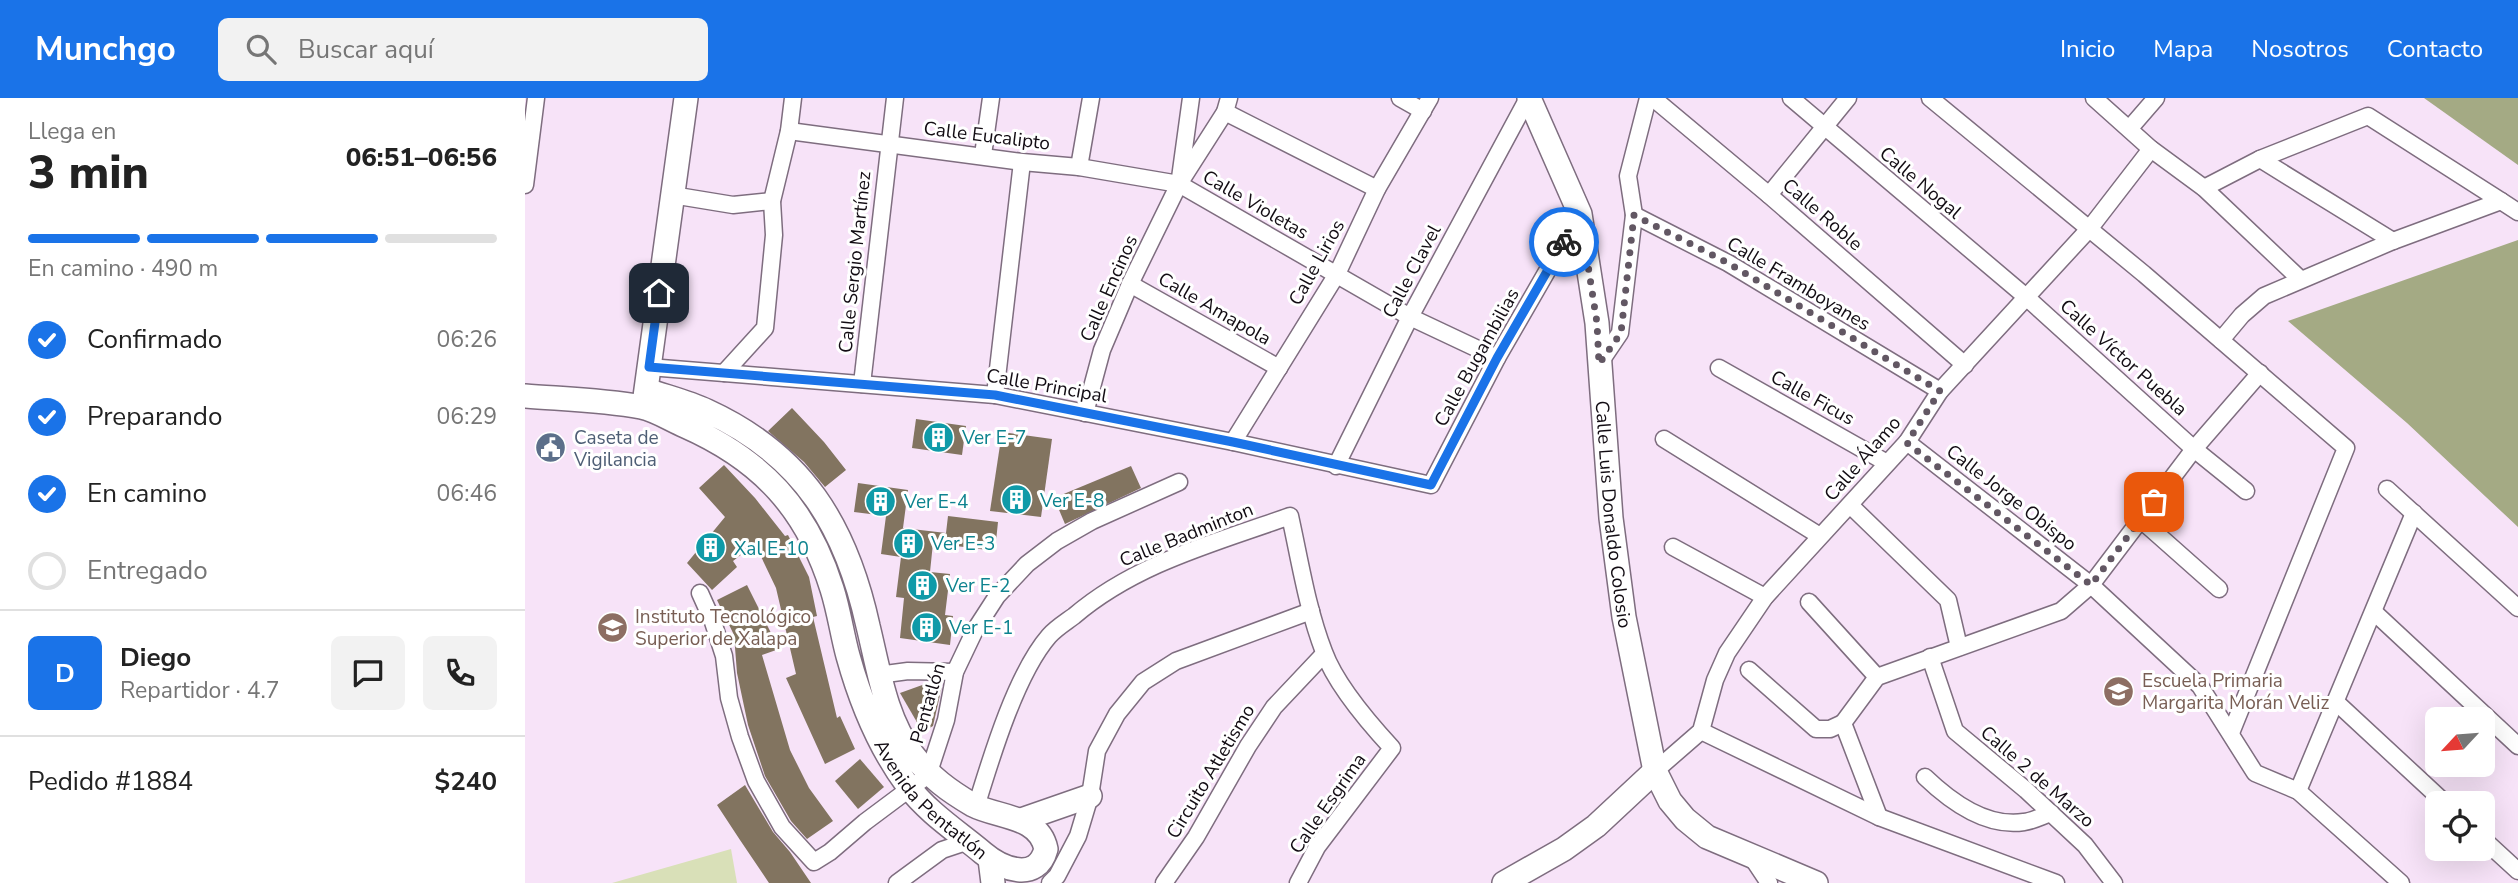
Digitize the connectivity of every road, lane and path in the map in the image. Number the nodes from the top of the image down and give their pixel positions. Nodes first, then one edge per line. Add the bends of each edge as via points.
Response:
1 (536, 98) edge
2 (793, 98) edge
3 (895, 98) edge
4 (991, 98) edge
5 (1091, 98) edge
6 (1191, 98) edge
7 (1400, 98) edge
8 (1529, 98) edge
9 (1650, 98) edge
10 (1791, 98) edge
11 (1848, 98) edge
12 (1930, 98) edge
13 (2094, 98) edge
14 (684, 99) edge
15 (2157, 99) edge
16 (1228, 105) edge
17 (1426, 105) edge
18 (1823, 128) junction
19 (2130, 128) junction
20 (789, 131) junction
21 (888, 144) junction
22 (2151, 149) junction
23 (983, 155) junction
24 (2260, 159) junction
25 (1021, 162) junction
26 (1079, 167) junction
27 (1179, 184) junction
28 (525, 186) edge
29 (2204, 188) junction
30 (1377, 190) junction
31 (1769, 195) junction
32 (681, 196) junction
33 (772, 201) junction
34 (2501, 201) junction
35 (2518, 212) edge
36 (1580, 214) junction
37 (1634, 215) junction
38 (2090, 228) junction
39 (2393, 241) junction
40 (1337, 274) junction
41 (2300, 279) junction
42 (1130, 284) junction
43 (2025, 296) junction
44 (1410, 317) junction
45 (2221, 340) junction
46 (1497, 358) junction
47 (1599, 364) junction
48 (1965, 365) junction
49 (649, 367) junction
50 (1719, 368) dead end
51 (1279, 369) junction
52 (724, 373) junction
53 (2260, 373) junction
54 (862, 384) junction
55 (1940, 391) junction
56 (995, 395) junction
57 (525, 396) edge
58 (645, 399) junction
59 (1085, 413) junction
60 (1664, 439) dead end
61 (1233, 442) junction
62 (1907, 443) junction
63 (2193, 449) junction
64 (1887, 463) junction
65 (1336, 466) junction
66 (1179, 482) dead end
67 (1431, 485) joint
68 (2387, 489) dead end
69 (2246, 491) dead end
70 (1851, 506) junction
71 (2413, 513) junction
72 (2140, 519) junction
73 (1820, 537) junction
74 (1673, 547) dead end
75 (2091, 585) junction
76 (2219, 589) dead end
77 (700, 593) dead end
78 (1765, 597) junction
79 (1809, 602) dead end
80 (2518, 608) edge
81 (1311, 611) junction
82 (2374, 612) junction
83 (1959, 647) junction
84 (1324, 654) junction
85 (1930, 657) junction
86 (1749, 670) dead end
87 (955, 672) junction
88 (878, 674) junction
89 (1877, 677) junction
90 (2336, 702) junction
91 (1843, 723) junction
92 (1701, 731) junction
93 (2231, 733) junction
94 (2518, 746) edge
95 (1655, 771) junction
96 (1925, 777) dead end
97 (919, 782) junction
98 (2298, 791) junction
99 (2432, 791) edge
100 (1090, 796) junction
101 (976, 807) junction
102 (2051, 813) junction
103 (1879, 817) junction
104 (1021, 820) junction
105 (947, 824) junction
106 (969, 841) junction
107 (942, 850) junction
108 (2495, 850) edge
109 (1747, 853) junction
110 (990, 859) junction
111 (2518, 871) edge
112 (897, 883) edge
113 (993, 883) edge
114 (1050, 883) edge
115 (1164, 883) edge
116 (1298, 883) edge
117 (1504, 883) edge
118 (1769, 883) edge
119 (1816, 883) edge
120 (2056, 883) edge
121 (2114, 883) edge
122 (2401, 883) edge

1 - 28 street
2 - 20 street
3 - 21 street
4 - 23 street
5 - 26 street
6 - 27 street
7 - 17 street
8 - 36 street, Calle Luis Donaldo Colosio
8 - 44 street, Calle Clavel
9 - 31 street, Calle Roble
9 - 37 street via 1628,176
10 - 18 street, Calle Nogal
11 - 18 street
12 - 38 street
13 - 19 street
14 - 32 street
15 - 19 street
16 - 27 street
16 - 30 street
17 - 30 street, Calle Lirios
18 - 31 street
18 - 43 street, Calle Nogal
19 - 22 street
20 - 21 street, Calle Eucalipto
20 - 33 street
21 - 23 street, Calle Eucalipto
21 - 54 street, Calle Sergio Martínez
22 - 29 street
22 - 38 street, Calle Álamo
23 - 25 street, Calle Eucalipto
24 - 29 street
24 - 34 street via 2368,116
24 - 39 street
25 - 26 street, Calle Eucalipto
25 - 56 street
26 - 27 street, Calle Eucalipto
27 - 40 street, Calle Violetas
27 - 42 street, Calle Encinos
29 - 41 street
30 - 40 street, Calle Lirios
31 - 48 street, Calle Roble
32 - 33 street via 733,205
32 - 49 street
33 - 52 street via 774,235 765,328
34 - 35 street
34 - 39 street
36 - 46 street, Calle Bugambilias
36 - 47 street, Calle Luis Donaldo Colosio
37 - 47 street via 1621,333
37 - 55 street, Calle Framboyanes via 1728,263
38 - 43 street, Calle Álamo
38 - 45 street
39 - 41 street
40 - 44 street, Calle Violetas
40 - 51 street, Calle Lirios
41 - 45 street via 2264,296
42 - 51 street, Calle Amapola
42 - 59 street, Calle Encinos via 1102,350
43 - 48 street, Calle Álamo
43 - 63 street, Calle Víctor Puebla
44 - 46 street, Calle Violetas
44 - 65 street, Calle Clavel
45 - 53 street
46 - 67 street, Calle Bugambilias
47 - 95 street, Calle Luis Donaldo Colosio via 1623,617
48 - 55 street, Calle Álamo
49 - 52 street, Calle Principal
49 - 58 street
50 - 64 street, Calle Ficus
51 - 61 street, Calle Lirios
52 - 54 street, Calle Principal
53 - 63 street
53 - 93 street via 2346,448
54 - 56 street, Calle Principal
55 - 62 street, Calle Álamo
56 - 59 street, Calle Principal
57 - 58 street
58 - 88 street, Avenida Pentatlón via 706,410 752,435 786,462 819,501 841,538 859,584
58 - 97 street, Avenida Pentatlón via 741,457 782,492 811,534 832,590 867,717 892,762
59 - 61 street, Calle Principal
60 - 73 street
61 - 65 street, Calle Principal
62 - 64 street, Calle Álamo
62 - 75 street, Calle Jorge Obispo
63 - 69 street, Calle Víctor Puebla
63 - 72 street
64 - 70 street, Calle Álamo
65 - 67 street, Calle Principal
66 - 87 street, Pentatlón via 1092,521 1027,564 975,629
68 - 71 street
70 - 73 street, Calle Álamo
70 - 83 street via 1948,600
71 - 80 street
71 - 82 street
72 - 75 street
72 - 76 street
73 - 78 street, Calle Álamo
74 - 78 street
75 - 83 street via 2061,611
75 - 93 street, Calle Jorge Obispo via 2200,686
77 - 97 street via 724,656 729,698 757,781 782,827 814,862
78 - 92 street, Calle Álamo via 1727,653
79 - 89 street
81 - 84 street
81 - 100 street via 1176,661 1143,682 1117,714 1097,751
81 - 101 street, Calle Badminton via 1290,516 1122,580 1049,636 1020,681
82 - 90 street
82 - 94 street
83 - 85 street
84 - 115 street, Circuito Atletismo via 1274,707
84 - 116 street, Calle Esgrima via 1359,711 1391,748 1318,847
85 - 89 street
85 - 102 street, Calle 2 de Marzo via 1955,730
86 - 91 street via 1816,729
87 - 88 street
87 - 97 street, Pentatlón via 946,720
88 - 97 street, Avenida Pentatlón
89 - 91 street
90 - 98 street
90 - 99 street
91 - 103 street
92 - 95 street
92 - 103 street
93 - 98 street, Calle Jorge Obispo via 2255,774
95 - 109 street, Calle Luis Donaldo Colosio via 1685,819 1707,837
95 - 117 street via 1564,849
96 - 102 street via 1962,808 1995,820 2023,822
97 - 101 street, Avenida Pentatlón
97 - 105 street, Avenida Pentatlón
98 - 122 street
100 - 104 street
100 - 114 street via 1078,836
101 - 104 street, Avenida Pentatlón
102 - 121 street, Calle 2 de Marzo via 2085,845
103 - 120 street
104 - 110 street, Avenida Pentatlón via 1045,843 1039,863 1030,870 1017,871
105 - 106 street, Avenida Pentatlón
105 - 107 street
106 - 107 street
106 - 110 street, Avenida Pentatlón
107 - 112 street
108 - 111 street
109 - 118 street
109 - 119 street, Calle Luis Donaldo Colosio
110 - 113 street

